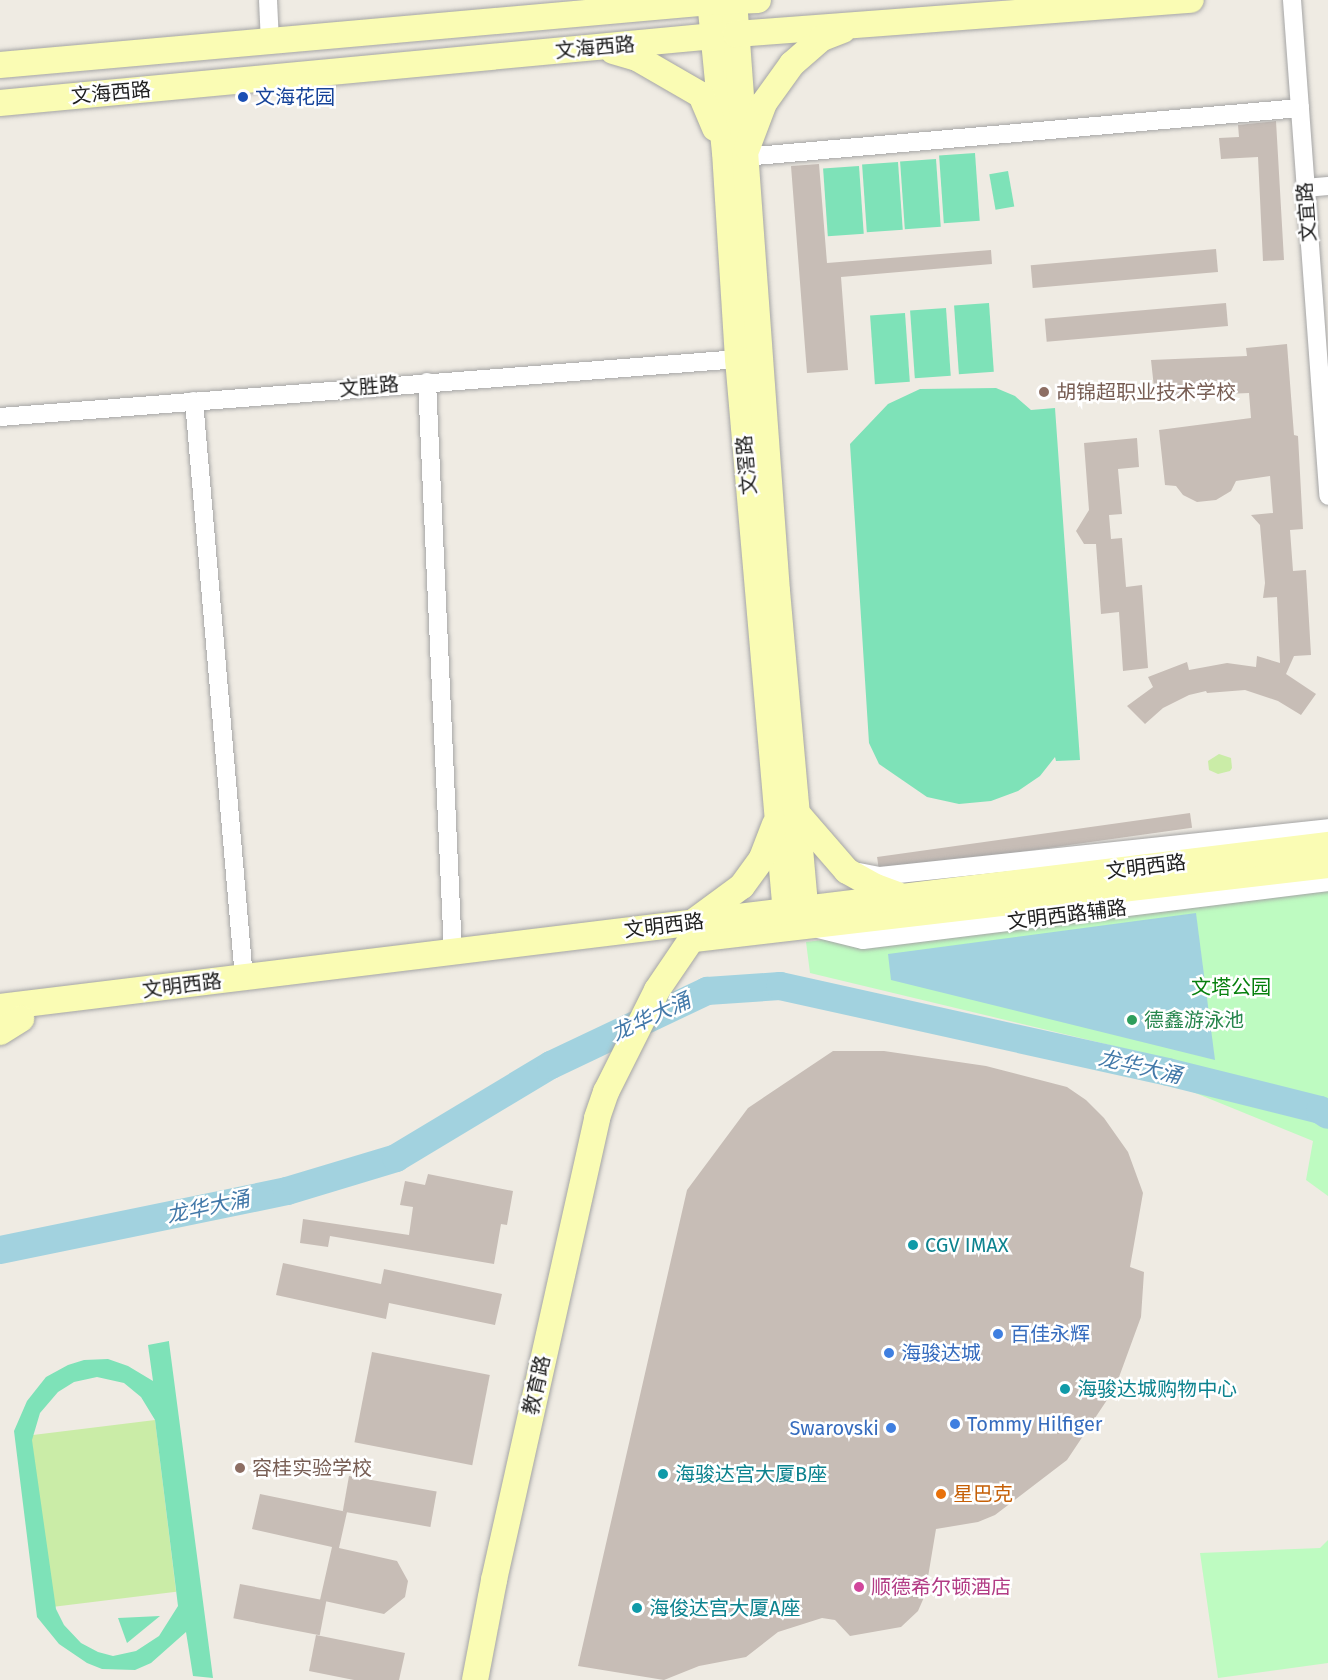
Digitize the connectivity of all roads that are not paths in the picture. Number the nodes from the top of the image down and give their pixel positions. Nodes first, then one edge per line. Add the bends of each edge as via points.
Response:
1 (268, 0) edge
2 (1191, 0) edge
3 (1292, 0) edge
4 (729, 1) edge
5 (630, 5) edge
6 (854, 25) junction
7 (724, 36) junction
8 (270, 42) junction
9 (601, 48) junction
10 (0, 64) edge
11 (0, 103) edge
12 (1299, 108) junction
13 (735, 154) junction
14 (1328, 186) edge
15 (1305, 188) junction
16 (738, 359) junction
17 (427, 382) junction
18 (194, 401) junction
19 (0, 417) edge
20 (1327, 468) edge
21 (1328, 496) edge
22 (787, 813) junction
23 (1328, 828) edge
24 (1328, 845) edge
25 (1328, 865) edge
26 (847, 871) junction
27 (1328, 882) edge
28 (901, 896) junction
29 (797, 919) junction
30 (692, 931) junction
31 (453, 953) junction
32 (244, 978) junction
33 (6, 1014) edge
34 (475, 1680) edge

1 - 8 street
2 - 6 street, 文海西路
3 - 12 street, 文宜路
4 - 5 street, 文海西路
4 - 7 street, 文滘路
5 - 8 street, 文海西路
6 - 7 street, 文海西路
6 - 13 street via 822,38 792,64
7 - 9 street, 文海西路
7 - 13 street, 文滘路
8 - 10 street, 文海西路
9 - 11 street, 文海西路
9 - 13 street via 637,58 701,95
12 - 13 street
12 - 15 street, 文宜路
13 - 16 street, 文滘路
13 - 22 street, 文滘路
14 - 15 street
15 - 20 street, 文宜路
16 - 17 street, 文胜路
16 - 22 street, 文滘路
17 - 18 street, 文胜路
17 - 31 street
18 - 19 street, 文胜路
18 - 32 street
20 - 21 street, 文宜路
22 - 26 street
22 - 29 street, 文滘路
22 - 30 street via 742,886
23 - 26 street via 880,876
24 - 28 street, 文明西路
25 - 29 street, 文明西路
26 - 28 street
27 - 29 street, 文明西路辅路 via 863,940
28 - 29 street, 文明西路
29 - 30 street, 文明西路
30 - 31 street, 文明西路
30 - 33 street, 文明西路
30 - 34 street, 教育路 via 657,990 597,1118
31 - 32 street, 文明西路
32 - 33 street, 文明西路

